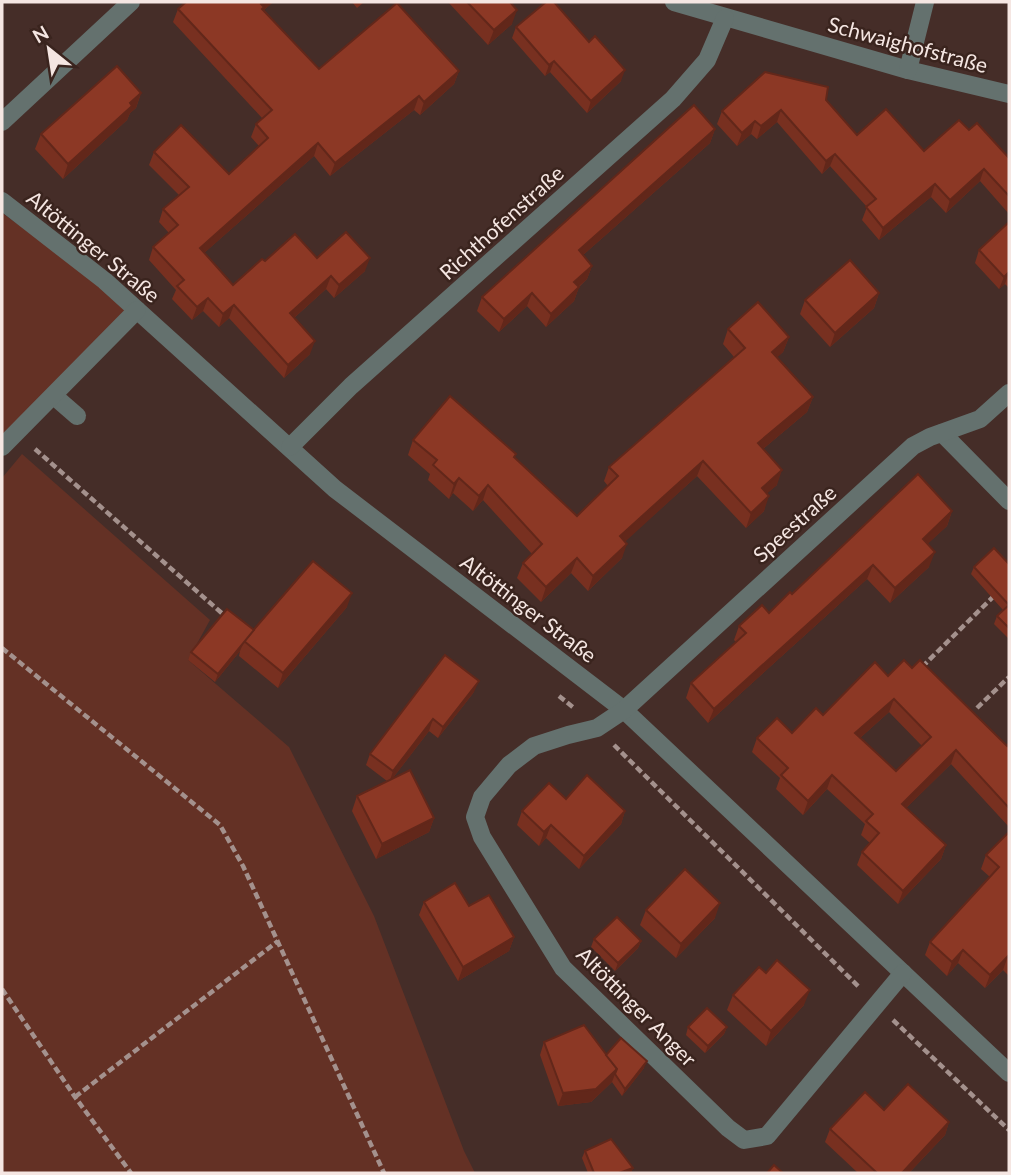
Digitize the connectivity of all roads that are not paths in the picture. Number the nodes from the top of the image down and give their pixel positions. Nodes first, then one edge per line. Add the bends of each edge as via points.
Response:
1 (131, 2) edge
2 (674, 2) edge
3 (925, 2) edge
4 (725, 18) junction
5 (908, 69) junction
6 (1009, 94) edge
7 (2, 122) edge
8 (2, 201) edge
9 (137, 310) junction
10 (1009, 393) edge
11 (54, 396) junction
12 (77, 416) dead end
13 (942, 433) junction
14 (2, 447) edge
15 (290, 447) junction
16 (1009, 501) edge
17 (624, 710) junction
18 (903, 973) junction
19 (1009, 1073) edge

1 - 7 street
2 - 4 street, Schwaighofstraße
3 - 5 street
4 - 5 street, Schwaighofstraße
4 - 15 street, Richthofenstraße via 707,60 673,99 351,386
5 - 6 street, Schwaighofstraße
8 - 9 street, Altöttinger Straße
9 - 11 street
9 - 15 street, Altöttinger Straße
10 - 13 street, Speestraße via 980,419
11 - 12 street
11 - 14 street
13 - 16 street
13 - 17 street, Speestraße via 913,446
15 - 17 street, Altöttinger Straße via 335,489
17 - 18 street, Altöttinger Straße
17 - 18 street, Altöttinger Anger via 597,729 534,746 509,765 482,797 475,817 482,837 563,968 728,1128 744,1140 767,1136
18 - 19 street, Altöttinger Straße

